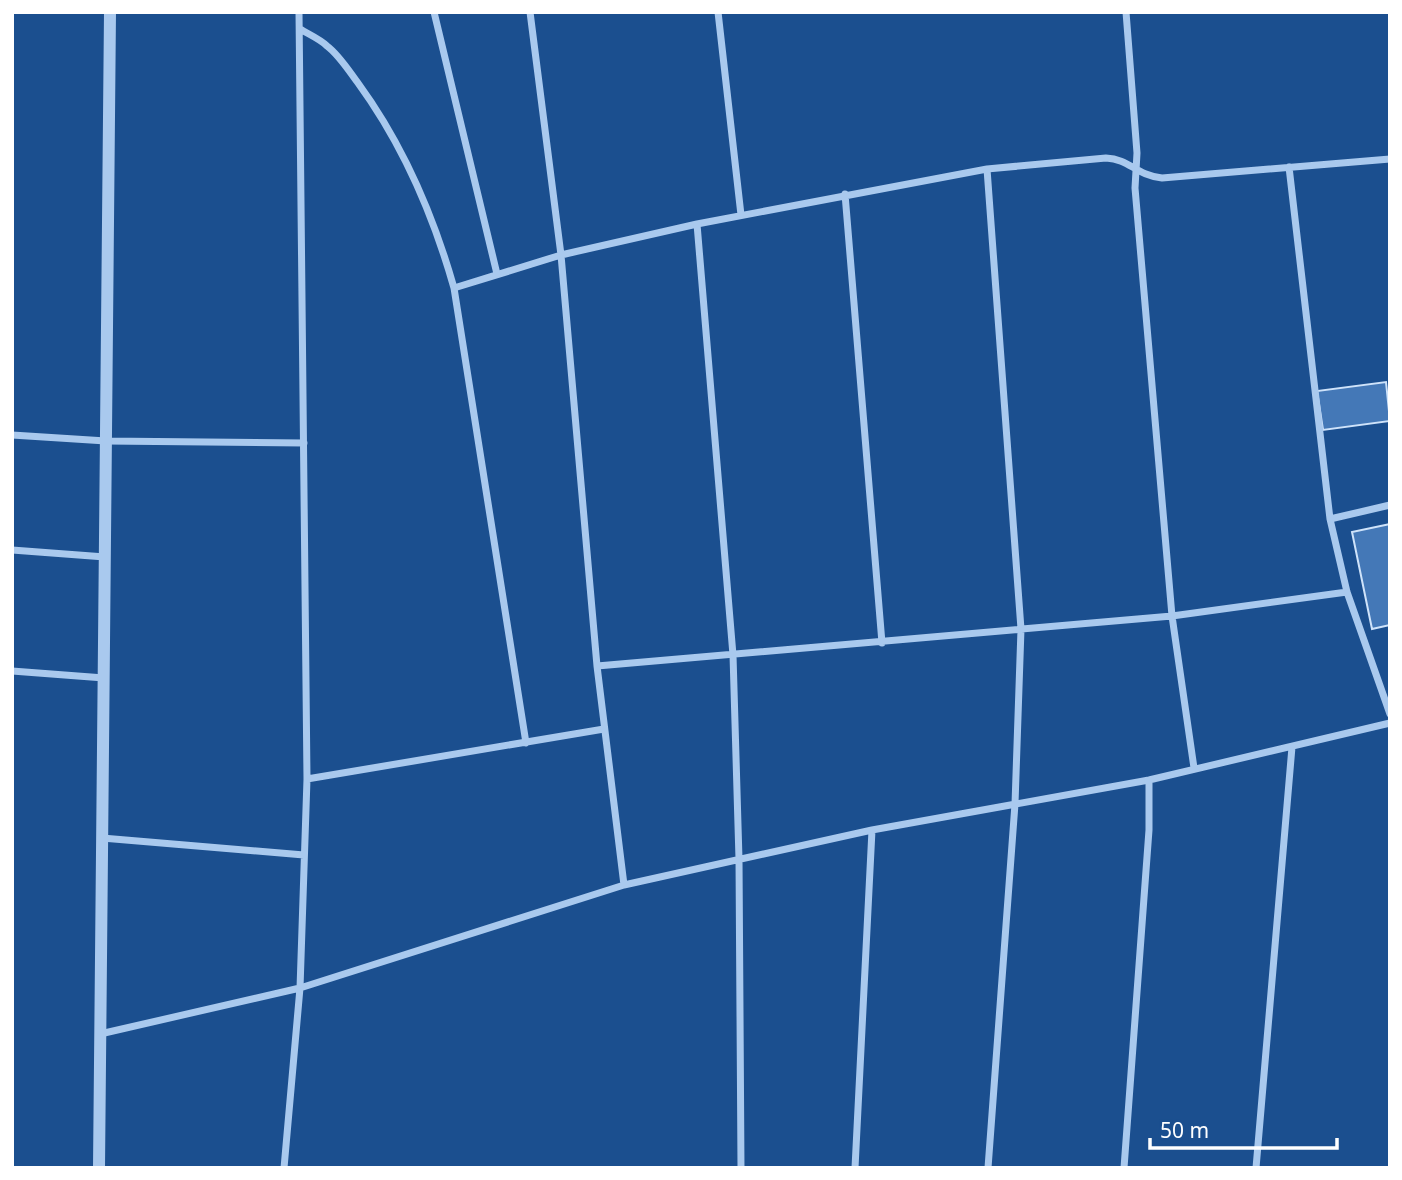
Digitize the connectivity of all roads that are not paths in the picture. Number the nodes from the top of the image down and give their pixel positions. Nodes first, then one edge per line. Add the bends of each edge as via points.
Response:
1 (110, 12) edge
2 (299, 12) edge
3 (434, 12) edge
4 (530, 12) edge
5 (718, 12) edge
6 (1126, 12) edge
7 (299, 29) junction
8 (1390, 159) edge
9 (1289, 167) junction
10 (987, 169) junction
11 (1136, 171) junction
12 (845, 194) junction
13 (741, 215) junction
14 (697, 224) junction
15 (561, 255) junction
16 (497, 274) junction
17 (454, 288) junction
18 (12, 435) edge
19 (106, 441) junction
20 (304, 443) junction
21 (1390, 505) edge
22 (1330, 519) junction
23 (12, 550) edge
24 (105, 557) junction
25 (1348, 593) junction
26 (1172, 616) junction
27 (1021, 629) junction
28 (882, 643) junction
29 (733, 654) junction
30 (597, 666) junction
31 (12, 671) edge
32 (104, 678) junction
33 (1390, 715) edge
34 (1390, 723) edge
35 (604, 729) junction
36 (526, 743) junction
37 (1292, 747) junction
38 (1194, 768) junction
39 (307, 779) junction
40 (1149, 779) junction
41 (1015, 804) junction
42 (872, 830) junction
43 (102, 838) junction
44 (304, 855) junction
45 (739, 859) junction
46 (624, 885) junction
47 (300, 988) junction
48 (100, 1034) junction
49 (99, 1168) edge
50 (284, 1168) edge
51 (741, 1168) edge
52 (856, 1168) edge
53 (988, 1168) edge
54 (1124, 1168) edge
55 (1256, 1168) edge

1 - 19 street
2 - 7 street
3 - 16 street
4 - 15 street
5 - 13 street
6 - 11 street
7 - 17 street via 327,46 393,137 425,201
7 - 20 street
8 - 9 street
9 - 11 street via 1162,178
9 - 22 street
10 - 11 street via 1106,158
10 - 12 street
10 - 27 street
11 - 26 street
12 - 13 street
12 - 28 street
13 - 14 street
14 - 15 street
14 - 29 street
15 - 16 street
15 - 30 street
16 - 17 street
17 - 36 street
18 - 19 street
19 - 20 street
19 - 24 street
20 - 39 street
21 - 22 street
22 - 25 street
23 - 24 street
24 - 32 street
25 - 26 street
25 - 33 street
26 - 27 street
26 - 38 street
27 - 28 street
27 - 41 street
28 - 29 street
29 - 30 street
29 - 45 street
30 - 35 street
31 - 32 street
32 - 43 street
34 - 37 street
35 - 36 street
35 - 46 street
36 - 39 street
37 - 38 street
37 - 55 street
38 - 40 street
39 - 44 street
40 - 41 street
40 - 54 street
41 - 42 street
41 - 53 street
42 - 45 street
42 - 52 street
43 - 44 street
43 - 48 street
44 - 47 street
45 - 46 street
45 - 51 street
46 - 47 street
47 - 48 street
47 - 50 street
48 - 49 street

